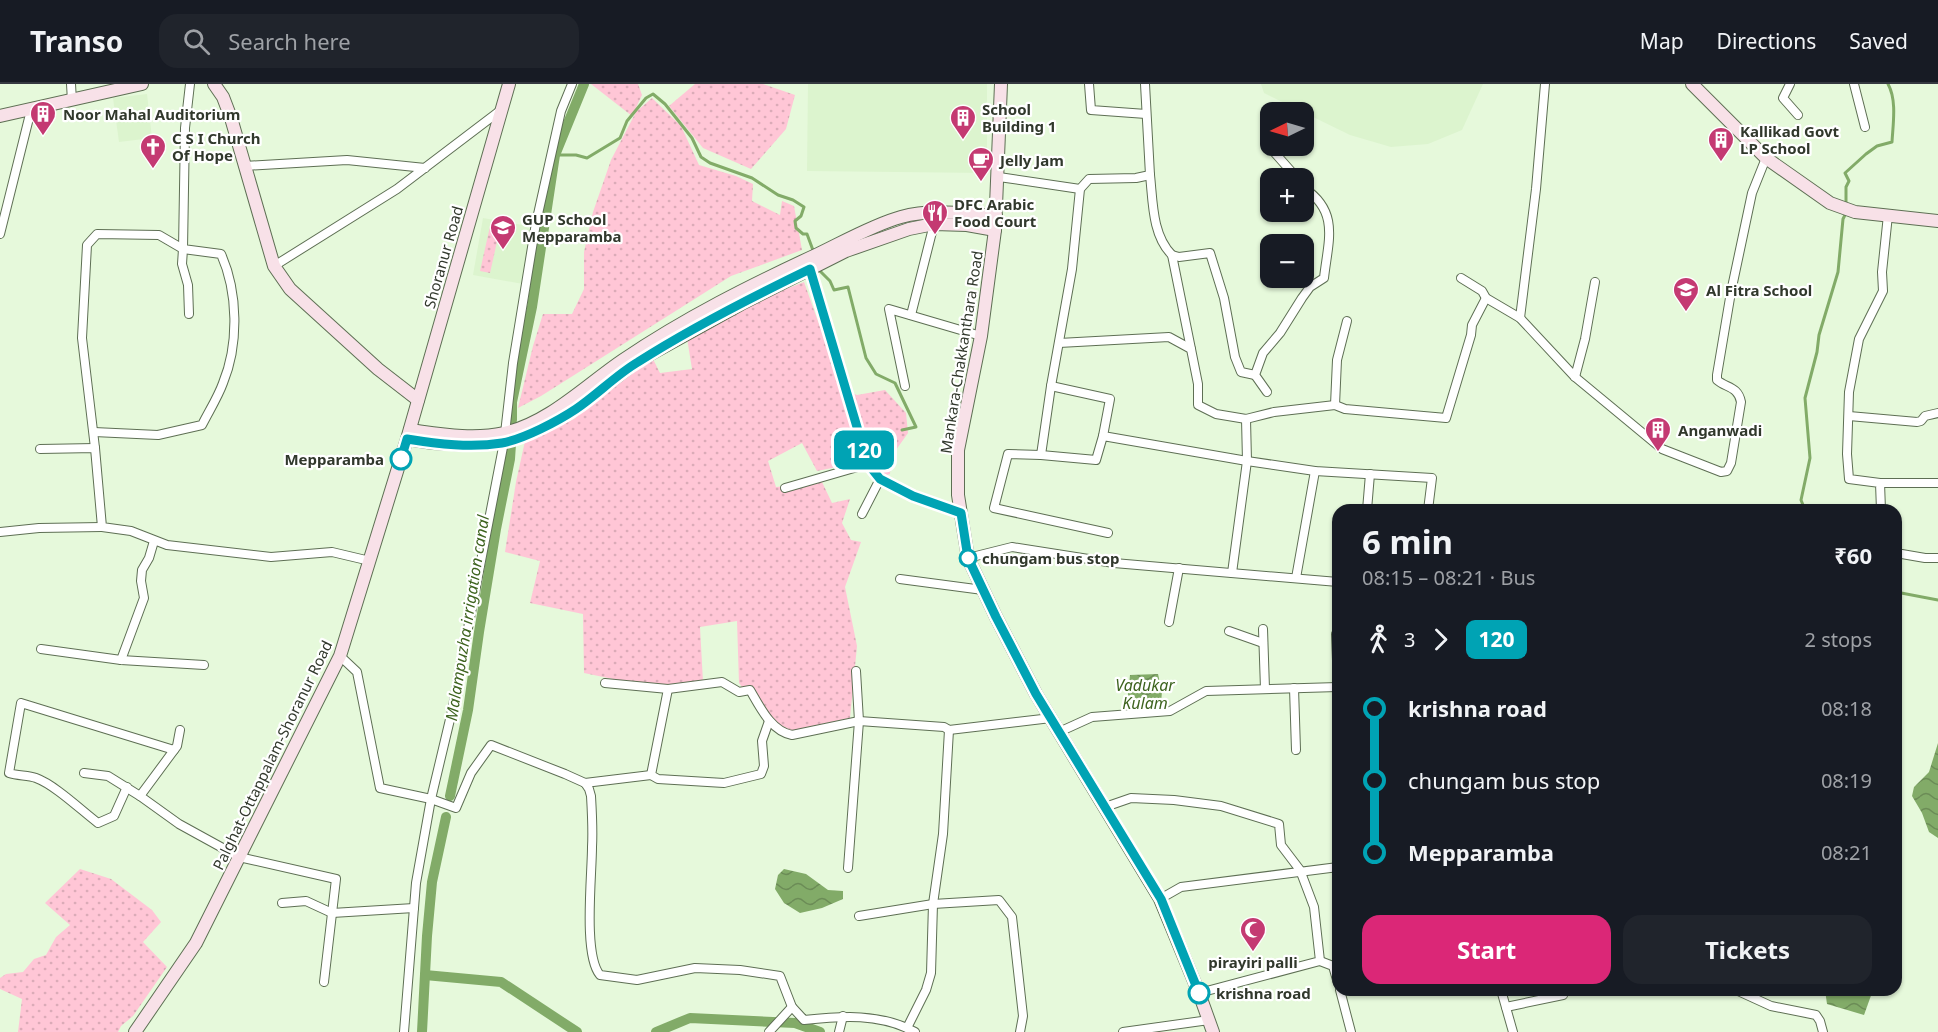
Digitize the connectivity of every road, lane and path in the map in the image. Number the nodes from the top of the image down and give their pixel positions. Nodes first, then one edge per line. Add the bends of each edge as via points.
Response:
1 (71, 84) edge
2 (142, 84) edge
3 (190, 84) edge
4 (214, 84) edge
5 (508, 84) edge
6 (572, 84) edge
7 (1001, 84) edge
8 (1089, 84) edge
9 (1145, 84) edge
10 (1545, 84) edge
11 (1692, 84) edge
12 (1790, 84) edge
13 (1854, 84) edge
14 (72, 101) junction
15 (31, 110) junction
16 (501, 110) junction
17 (1146, 114) junction
18 (1798, 115) dead end
19 (0, 116) edge
20 (1864, 128) dead end
21 (1278, 156) edge
22 (1766, 158) junction
23 (245, 166) junction
24 (424, 168) junction
25 (1288, 168) edge
26 (1150, 175) junction
27 (999, 177) junction
28 (1080, 189) junction
29 (1314, 196) edge
30 (1888, 215) junction
31 (996, 216) junction
32 (1938, 221) edge
33 (934, 224) junction
34 (995, 230) junction
35 (0, 234) edge
36 (183, 249) junction
37 (1172, 255) junction
38 (274, 266) junction
39 (810, 269) junction
40 (1461, 278) dead end
41 (1595, 282) dead end
42 (1486, 298) junction
43 (189, 314) dead end
44 (910, 315) junction
45 (1520, 318) junction
46 (1347, 321) dead end
47 (981, 336) junction
48 (1059, 343) junction
49 (1191, 349) junction
50 (1255, 375) junction
51 (1575, 377) junction
52 (905, 386) dead end
53 (1051, 386) junction
54 (1267, 392) dead end
55 (418, 400) junction
56 (1335, 405) junction
57 (1938, 413) edge
58 (1849, 416) junction
59 (1246, 419) junction
60 (94, 432) junction
61 (408, 434) junction
62 (1103, 435) junction
63 (504, 438) junction
64 (95, 448) junction
65 (40, 449) dead end
66 (1041, 455) junction
67 (1247, 461) junction
68 (868, 464) junction
69 (1315, 471) junction
70 (1370, 474) junction
71 (880, 479) junction
72 (1880, 483) junction
73 (1938, 483) edge
74 (784, 488) dead end
75 (1367, 504) edge
76 (1429, 504) edge
77 (1881, 504) edge
78 (961, 513) junction
79 (862, 514) dead end
80 (102, 527) junction
81 (0, 532) edge
82 (1108, 533) dead end
83 (154, 541) junction
84 (1902, 554) edge
85 (968, 558) junction
86 (1938, 558) edge
87 (370, 561) junction
88 (1179, 568) junction
89 (1232, 573) junction
90 (1296, 578) junction
91 (900, 579) dead end
92 (1332, 581) edge
93 (983, 590) junction
94 (1169, 622) dead end
95 (1263, 629) dead end
96 (1229, 632) dead end
97 (1263, 644) junction
98 (40, 649) dead end
99 (340, 656) junction
100 (121, 660) junction
101 (204, 665) dead end
102 (856, 671) dead end
103 (605, 683) dead end
104 (1332, 687) edge
105 (1294, 688) junction
106 (668, 689) junction
107 (1265, 689) junction
108 (1051, 718) junction
109 (769, 721) junction
110 (858, 721) junction
111 (180, 730) dead end
112 (949, 730) junction
113 (1059, 732) junction
114 (174, 750) junction
115 (1296, 750) dead end
116 (84, 773) dead end
117 (651, 775) junction
118 (585, 783) junction
119 (127, 788) junction
120 (140, 796) junction
121 (431, 799) junction
122 (1105, 807) junction
123 (239, 857) junction
124 (1332, 867) edge
125 (848, 868) dead end
126 (1300, 870) junction
127 (1161, 899) junction
128 (282, 903) dead end
129 (933, 904) junction
130 (414, 908) junction
131 (332, 913) junction
132 (860, 916) dead end
133 (1320, 961) junction
134 (1332, 966) edge
135 (324, 982) dead end
136 (1199, 993) junction
137 (1342, 996) edge
138 (1503, 996) edge
139 (1558, 996) edge
140 (1749, 996) edge
141 (792, 1007) junction
142 (1506, 1007) junction
143 (843, 1016) junction
144 (1211, 1026) edge
145 (911, 1030) edge
146 (135, 1032) edge
147 (404, 1032) edge
148 (769, 1032) edge
149 (839, 1032) edge
150 (1020, 1032) edge
151 (1124, 1032) edge
152 (1351, 1032) edge
153 (1512, 1032) edge
154 (1823, 1032) edge

1 - 14 street
2 - 14 main road
3 - 36 street via 185,128
4 - 23 main road via 231,118
5 - 16 main road, Shoranur Road
6 - 63 street via 561,111 536,223
7 - 27 main road, Mankara-Chakkanthara Road
8 - 17 street via 1091,110
9 - 17 street
10 - 45 street
11 - 22 main road
12 - 18 street via 1783,98
13 - 20 street
14 - 15 main road
15 - 19 main road
15 - 35 street
16 - 24 street
16 - 55 main road, Shoranur Road
17 - 26 street
21 - 25 street
22 - 30 main road via 1830,203 1855,212
22 - 51 street via 1752,193 1717,375 1717,380 1729,385 1741,402 1727,471 1662,449
23 - 24 street via 347,160
23 - 38 main road
24 - 38 street
26 - 28 street via 1089,179
26 - 37 street via 1156,224 1164,247
27 - 28 street
27 - 31 main road, Mankara-Chakkanthara Road
28 - 48 street
29 - 50 street via 1322,204 1330,227 1324,278 1302,298 1263,353
30 - 32 main road
30 - 58 street via 1882,291 1859,339
31 - 34 main road, Mankara-Chakkanthara Road
31 - 63 main road via 934,212 901,217 854,237 666,332 593,381 564,406
33 - 34 main road
33 - 39 main road via 846,251
33 - 44 street
34 - 47 main road, Mankara-Chakkanthara Road
36 - 43 street
36 - 60 street via 159,235 97,234 87,245 82,338
36 - 60 street via 221,254 228,269 234,344 224,382 202,425 158,435
37 - 49 street
37 - 50 street via 1210,253 1224,298 1235,357 1241,372
38 - 55 main road via 290,290
39 - 63 main road via 636,363 575,409 535,431
39 - 68 street
40 - 42 street
41 - 51 street
42 - 45 street
42 - 56 street via 1472,325 1446,418
44 - 47 street
44 - 52 street via 889,309
45 - 51 street
46 - 56 street via 1337,360
47 - 78 main road, Mankara-Chakkanthara Road via 958,450
48 - 49 street via 1169,337
48 - 53 street
49 - 59 street via 1198,405 1216,414
50 - 54 street
53 - 62 street via 1110,399
53 - 66 street
55 - 61 main road, Shoranur Road
56 - 59 street
57 - 58 street via 1917,422
58 - 72 street via 1849,479
59 - 67 street
60 - 64 street
61 - 63 main road via 433,443 471,445
61 - 87 main road, Palghat-Ottappalam-Shoranur Road
62 - 66 street via 1096,460
62 - 67 street
63 - 121 street via 452,711
64 - 65 street
64 - 80 street
66 - 82 street via 1008,454 994,508
67 - 69 street
67 - 89 street
68 - 71 street
68 - 74 street
69 - 70 street
69 - 90 street
70 - 75 street
70 - 76 street via 1432,478
71 - 78 street
71 - 79 street
72 - 73 street
72 - 77 street
78 - 85 main road, Mankara-Chakkanthara Road
80 - 81 street
80 - 83 street via 131,531
83 - 87 street via 271,557 332,552
83 - 100 street via 142,570 144,598
84 - 86 street
85 - 88 street via 1012,547 1114,563
85 - 93 main road, Mankara-Chakkanthara Road
87 - 99 main road, Palghat-Ottappalam-Shoranur Road
88 - 89 street
88 - 94 street
89 - 90 street
90 - 92 street
91 - 93 street
93 - 108 main road, Mankara-Chakkanthara Road
95 - 97 street
96 - 97 street
97 - 107 street
98 - 100 street
99 - 121 street via 357,672 380,788
99 - 123 main road, Palghat-Ottappalam-Shoranur Road
100 - 101 street
102 - 110 street
103 - 106 street
104 - 105 street
105 - 107 street
105 - 115 street
106 - 109 street via 722,682 739,692 750,690
106 - 117 street
107 - 113 street via 1206,692 1170,711 1092,717
108 - 112 street
108 - 113 main road, Mankara-Chakkanthara Road
109 - 110 street via 782,733 792,735
109 - 117 street via 762,741 764,766 760,774 724,783 658,779
110 - 112 street
110 - 125 street
111 - 114 street
112 - 129 street via 943,834
113 - 122 main road, Mankara-Chakkanthara Road
114 - 119 street via 21,703 9,772 36,778 98,823 114,816
114 - 120 street
116 - 119 street via 108,776
117 - 118 street
118 - 121 street via 491,745 471,773 456,808
118 - 141 street via 591,796 591,934 595,969 600,975 637,980 695,968 780,976
119 - 120 street
120 - 123 street via 179,824
121 - 130 street
122 - 126 street via 1131,798 1174,800 1221,806 1279,824 1281,845
122 - 127 main road, Mankara-Chakkanthara Road
123 - 131 street via 336,879
123 - 146 main road, Palghat-Ottappalam-Shoranur Road via 196,943
124 - 126 street
126 - 127 street via 1181,887
126 - 133 street via 1314,907
127 - 136 main road, Mankara-Chakkanthara Road
128 - 131 street via 306,901
129 - 132 street
129 - 145 street via 931,973
129 - 150 street via 999,900 1012,917 1023,1016
130 - 131 street
130 - 147 street
131 - 135 street
133 - 134 street
133 - 136 street
136 - 144 main road, Mankara-Chakkanthara Road
137 - 152 street
138 - 142 street
139 - 142 street
140 - 154 street via 1771,1006 1816,1015
141 - 143 street via 804,1020
141 - 148 street
142 - 153 street
143 - 145 street via 870,1017
143 - 149 street
144 - 151 street

